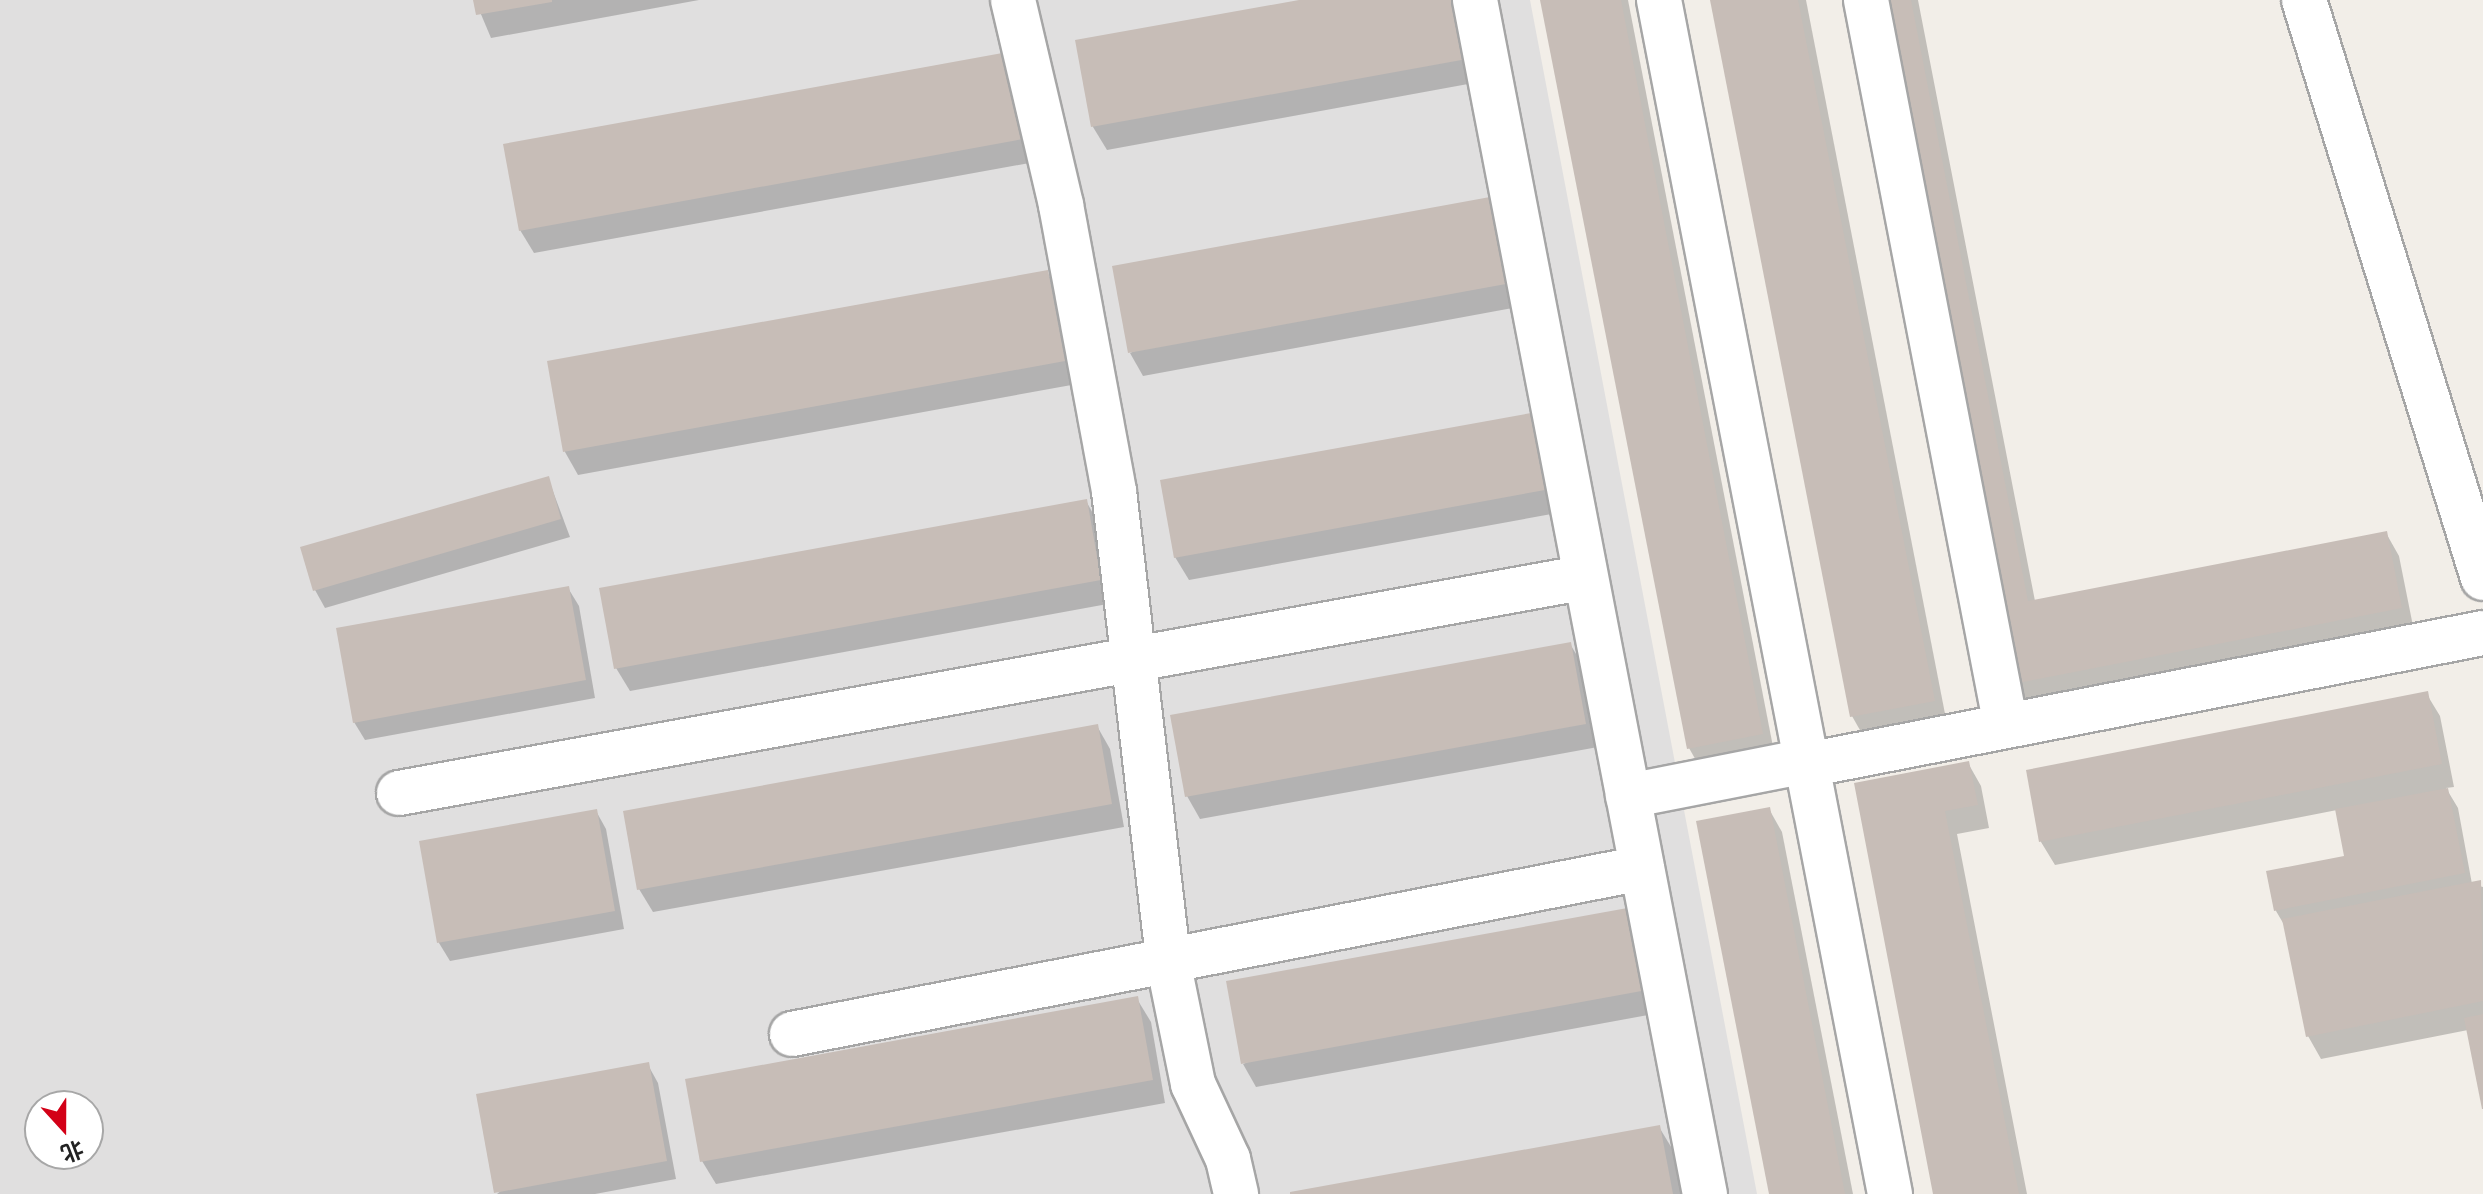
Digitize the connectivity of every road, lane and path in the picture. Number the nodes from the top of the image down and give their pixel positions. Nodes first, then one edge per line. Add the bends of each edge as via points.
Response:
1 (1013, 0) edge
2 (1475, 0) edge
3 (1659, 0) edge
4 (1866, 0) edge
5 (2304, 0) edge
6 (1586, 577) junction
7 (2483, 578) edge
8 (2483, 633) edge
9 (1134, 660) junction
10 (2006, 726) junction
11 (1807, 763) junction
12 (399, 793) dead end
13 (1628, 796) junction
14 (1642, 868) junction
15 (1168, 961) junction
16 (792, 1034) dead end
17 (1236, 1194) edge
18 (1705, 1194) edge
19 (1890, 1194) edge

1 - 9 street via 1058,190 1114,491
2 - 6 street
3 - 11 street
4 - 10 street
5 - 7 street
6 - 9 street
6 - 13 street
8 - 10 street
9 - 12 street
9 - 15 street
10 - 11 street
11 - 13 street
11 - 19 street
13 - 14 street
14 - 15 street
14 - 18 street
15 - 16 street
15 - 17 street via 1193,1084 1228,1159

